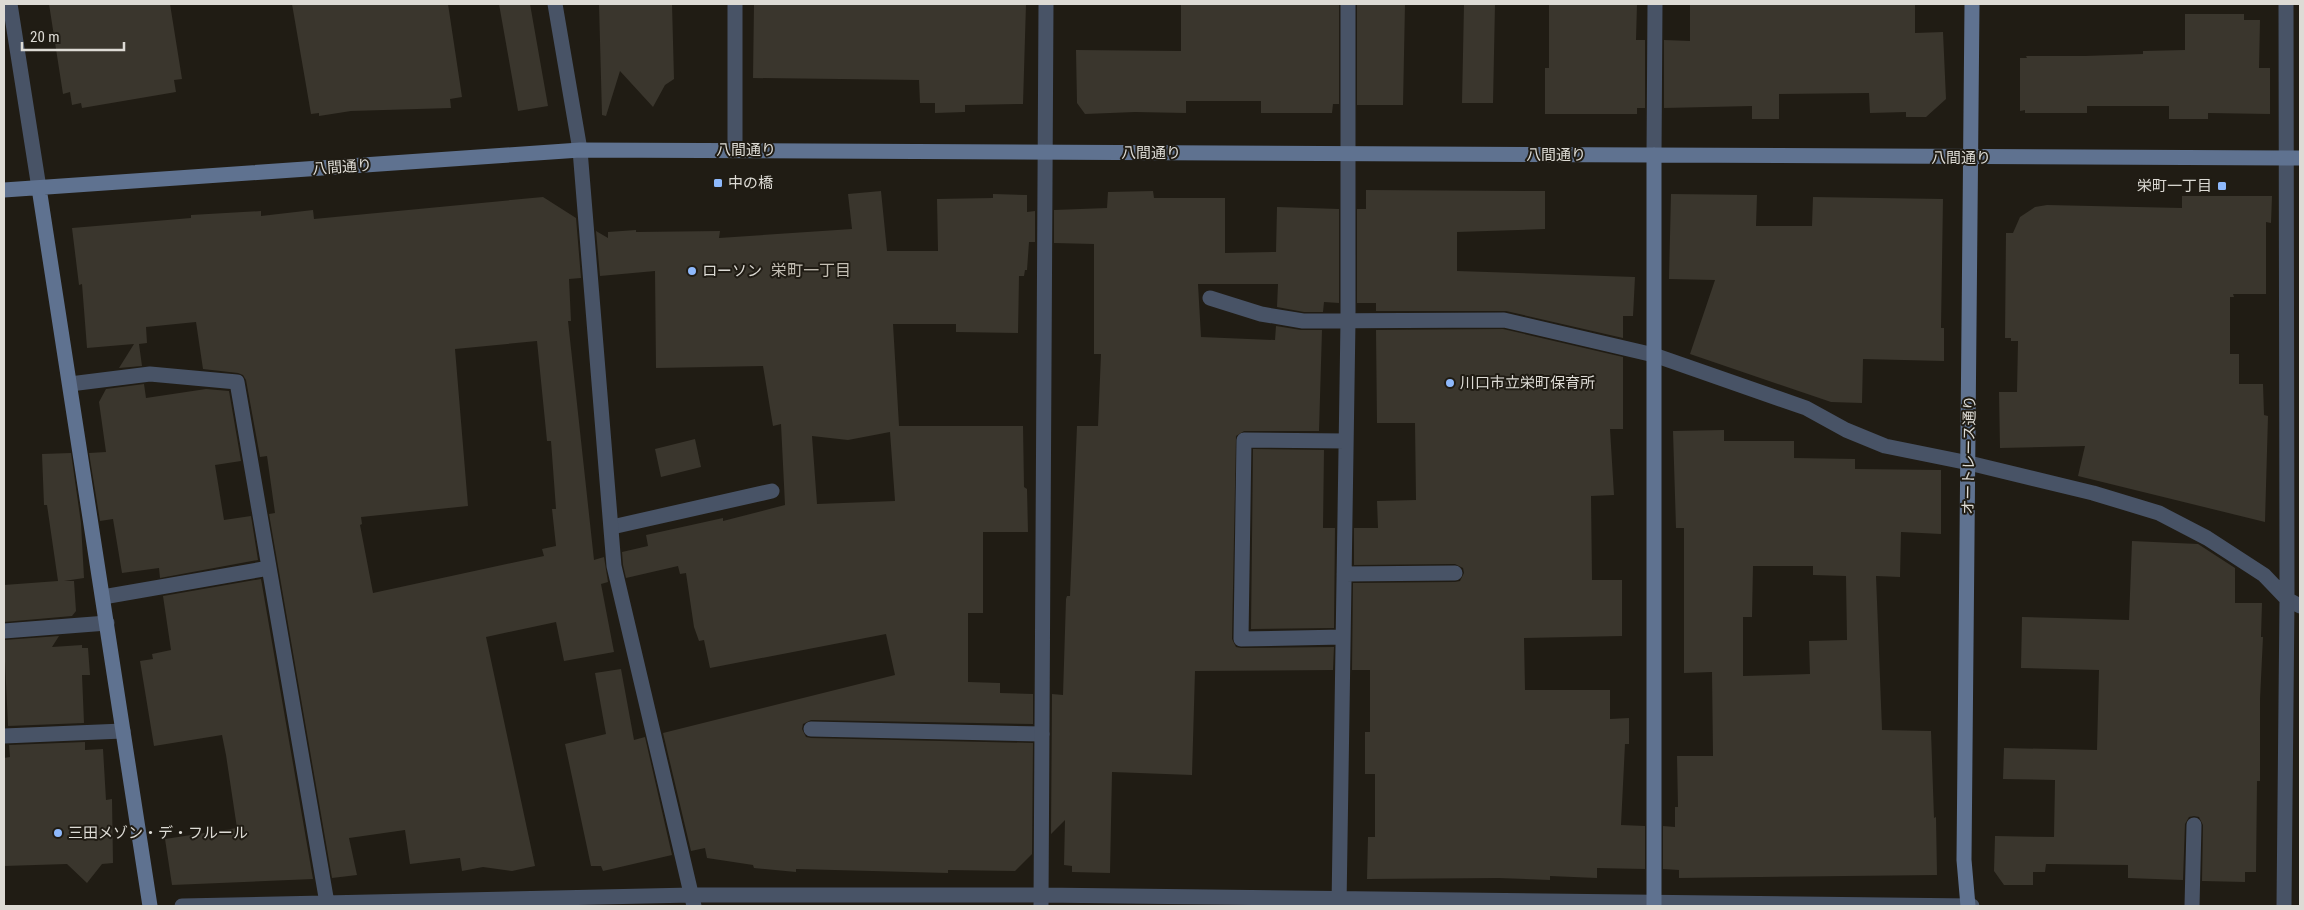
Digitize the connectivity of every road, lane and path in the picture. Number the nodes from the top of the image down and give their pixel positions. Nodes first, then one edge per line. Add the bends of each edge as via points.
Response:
1 (10, 4) edge
2 (555, 4) edge
3 (735, 4) edge
4 (1046, 4) edge
5 (1348, 4) edge
6 (1655, 4) edge
7 (1972, 4) edge
8 (2286, 4) edge
9 (580, 150) junction
10 (735, 150) junction
11 (1045, 153) junction
12 (1347, 154) junction
13 (1654, 155) junction
14 (1972, 158) junction
15 (2294, 158) edge
16 (39, 188) junction
17 (4, 190) edge
18 (1210, 298) dead end
19 (1348, 321) junction
20 (1654, 355) junction
21 (70, 384) junction
22 (1346, 440) junction
23 (1969, 463) junction
24 (772, 491) dead end
25 (612, 527) junction
26 (269, 568) junction
27 (1454, 573) dead end
28 (1344, 574) junction
29 (102, 597) junction
30 (2293, 602) edge
31 (107, 622) junction
32 (4, 631) edge
33 (1343, 637) junction
34 (811, 729) dead end
35 (123, 731) junction
36 (1042, 734) junction
37 (4, 736) edge
38 (2194, 825) dead end
39 (693, 901) edge
40 (1041, 901) edge
41 (327, 903) junction
42 (1339, 903) edge
43 (1541, 904) edge
44 (1654, 904) edge
45 (150, 906) edge
46 (182, 906) edge
47 (1969, 906) edge
48 (2192, 906) edge
49 (2284, 906) edge

1 - 16 street
2 - 9 street
3 - 10 street
4 - 11 street
5 - 12 street
6 - 13 street
7 - 14 street, オートレース通り
8 - 15 street
9 - 10 street, 八間通り
9 - 16 street, 八間通り
9 - 25 street
10 - 11 street, 八間通り
11 - 12 street, 八間通り
11 - 36 street
12 - 13 street, 八間通り
12 - 19 street
13 - 14 street, 八間通り
13 - 20 street
14 - 15 street, 八間通り
14 - 23 street, オートレース通り
15 - 30 street
16 - 17 street, 八間通り
16 - 21 street
18 - 19 street via 1260,314 1303,321
19 - 20 street via 1504,320
19 - 22 street
20 - 23 street via 1806,408 1885,446
20 - 44 street
21 - 26 street via 150,374 237,382
21 - 29 street
22 - 28 street
22 - 33 street via 1244,440 1241,639
23 - 30 street via 2159,513 2208,538 2264,575
23 - 47 street, オートレース通り via 1964,860
24 - 25 street
25 - 39 street via 614,566
26 - 29 street
26 - 41 street
27 - 28 street
28 - 33 street
29 - 31 street
30 - 49 street
31 - 32 street
31 - 35 street
33 - 42 street
34 - 36 street
35 - 37 street
35 - 45 street
36 - 40 street
38 - 48 street
39 - 40 street
39 - 41 street
40 - 42 street
41 - 46 street
42 - 43 street
43 - 44 street
44 - 47 street

